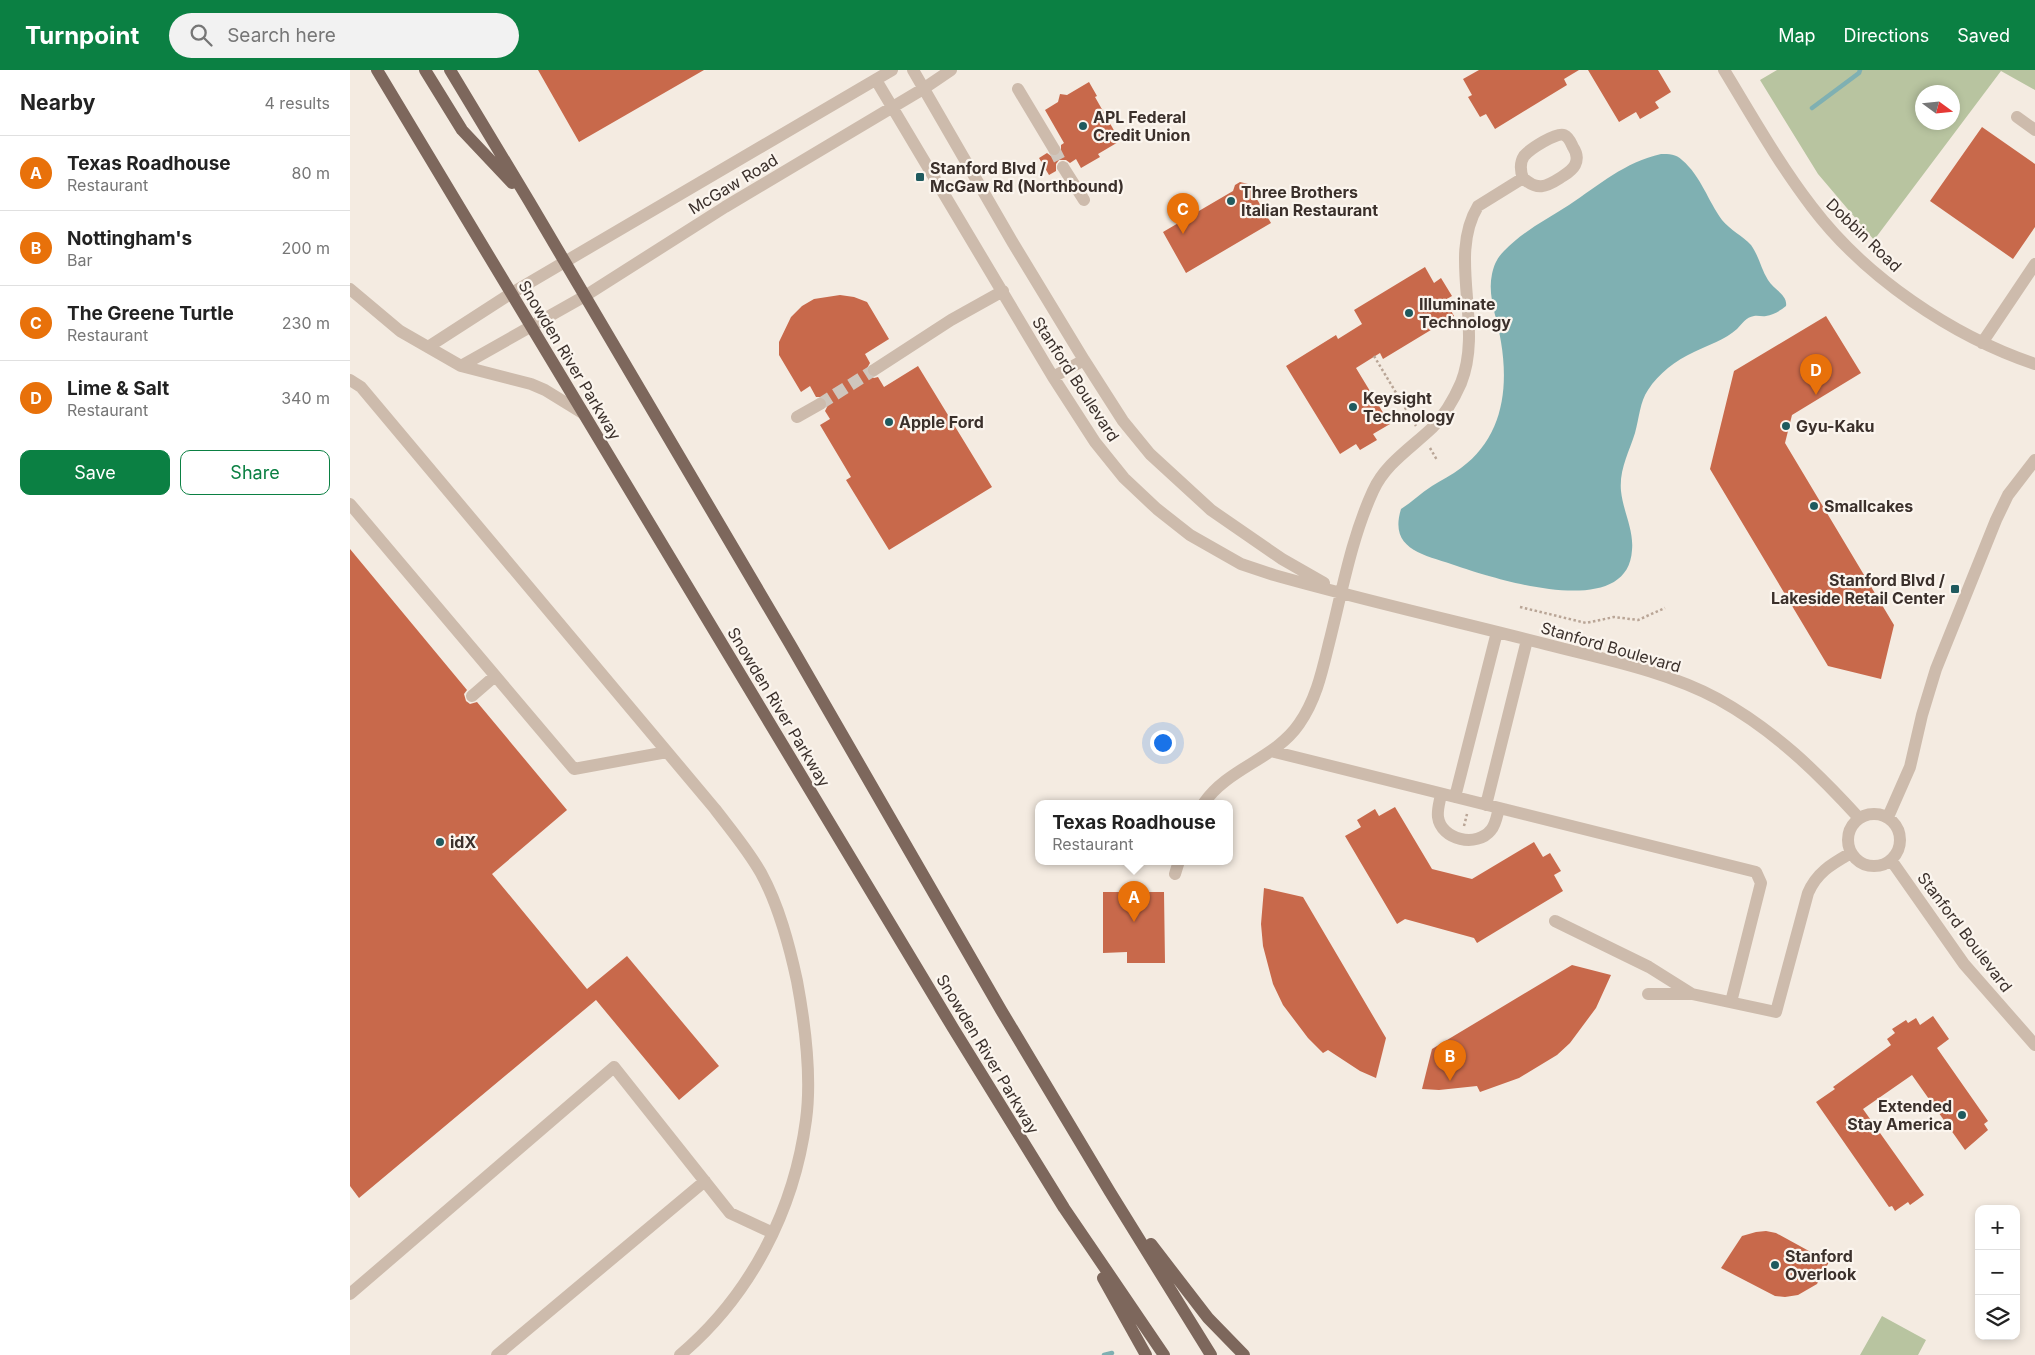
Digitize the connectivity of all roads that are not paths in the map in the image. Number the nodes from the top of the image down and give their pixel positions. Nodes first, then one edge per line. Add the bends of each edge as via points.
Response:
1 (377, 70) edge
2 (425, 70) edge
3 (450, 70) edge
4 (892, 70) edge
5 (913, 70) edge
6 (951, 70) edge
7 (1724, 70) edge
8 (876, 80) junction
9 (923, 89) junction
10 (1018, 89) dead end
11 (892, 107) junction
12 (2017, 117) dead end
13 (2035, 130) edge
14 (1054, 149) tunnel mouth
15 (1063, 167) tunnel mouth
16 (1523, 178) junction
17 (1084, 200) dead end
18 (529, 201) junction
19 (565, 262) junction
20 (2035, 264) edge
21 (350, 289) edge
22 (1003, 292) junction
23 (510, 294) junction
24 (585, 296) junction
25 (531, 327) junction
26 (1982, 343) junction
27 (428, 348) junction
28 (1084, 360) junction
29 (2035, 364) edge
30 (461, 366) junction
31 (874, 370) tunnel mouth
32 (1054, 377) junction
33 (350, 380) edge
34 (820, 404) tunnel mouth
35 (584, 414) junction
36 (797, 417) dead end
37 (2035, 460) edge
38 (350, 504) edge
39 (1342, 593) junction
40 (1497, 632) junction
41 (1527, 640) junction
42 (496, 676) junction
43 (472, 696) dead end
44 (1271, 751) junction
45 (667, 752) junction
46 (1442, 794) junction
47 (1456, 797) junction
48 (1207, 800) edge
49 (1486, 804) junction
50 (1499, 808) junction
51 (1859, 818) junction
52 (1888, 818) junction
53 (1851, 853) junction
54 (1890, 860) junction
55 (1178, 865) edge
56 (1175, 874) dead end
57 (1555, 921) dead end
58 (1648, 994) dead end
59 (1692, 994) junction
60 (1731, 1002) junction
61 (2035, 1045) edge
62 (705, 1181) junction
63 (1110, 1192) junction
64 (1064, 1208) junction
65 (773, 1233) junction
66 (350, 1294) edge
67 (497, 1355) edge
68 (680, 1355) edge
69 (1146, 1355) edge
70 (1164, 1355) edge
71 (1211, 1355) edge
72 (1244, 1355) edge

1 - 23 main road, Snowden River Parkway
2 - 18 main road via 462,130
3 - 18 main road, Snowden River Parkway
4 - 8 street, McGaw Road
5 - 9 street, Stanford Boulevard
6 - 9 street, McGaw Road
7 - 26 street, Dobbin Road via 1786,172 1843,242 1910,299
8 - 11 street, Stanford Boulevard
8 - 19 street, McGaw Road
9 - 11 street, McGaw Road
9 - 28 street, Stanford Boulevard
10 - 14 street
11 - 22 street, Stanford Boulevard
11 - 24 street, McGaw Road
12 - 13 street
15 - 17 street
16 - 16 street via 1534,186 1546,186 1569,173 1577,158 1568,138 1556,134 1525,155 1520,168
16 - 39 street via 1478,206 1473,213 1466,233 1464,254 1470,331 1466,369 1446,411 1391,464 1373,491 1352,547
18 - 19 main road, Snowden River Parkway
19 - 23 street, McGaw Road
19 - 24 main road, Snowden River Parkway
20 - 26 street
21 - 27 street via 400,331
22 - 31 street
22 - 32 street, Stanford Boulevard
23 - 25 main road, Snowden River Parkway
23 - 27 street, McGaw Road
24 - 25 street, McGaw Road
24 - 63 main road, Snowden River Parkway
25 - 30 street, McGaw Road
25 - 35 main road, Snowden River Parkway
26 - 29 street, Dobbin Road
27 - 30 street
28 - 32 street
28 - 39 street, Stanford Boulevard via 1123,421 1179,482 1211,510 1282,559
30 - 35 street via 531,384
32 - 39 street, Stanford Boulevard via 1095,442 1124,478 1156,509 1190,535 1241,564
33 - 45 street via 361,387
34 - 36 street
35 - 64 main road, Snowden River Parkway
37 - 52 street via 2008,495 1996,520 1936,669 1910,767
38 - 42 street
39 - 40 street, Stanford Boulevard
39 - 44 street via 1313,700 1298,727
40 - 41 street, Stanford Boulevard
40 - 47 street
41 - 49 street
41 - 51 street, Stanford Boulevard via 1652,673 1716,698 1784,742
42 - 43 street
42 - 45 street via 574,769
44 - 46 street
44 - 48 street via 1227,778
45 - 65 street via 744,846 762,874 791,954 805,1039 806,1119 792,1184
46 - 47 street
46 - 50 street via 1438,818 1450,835 1460,839 1478,839 1486,835 1495,824
47 - 49 street
49 - 50 street
50 - 60 street via 1756,872 1761,883
51 - 52 street via 1872,813
51 - 53 street via 1849,832
52 - 54 street via 1898,828 1900,836 1897,852
53 - 54 street via 1868,865 1878,866
53 - 60 street via 1827,867 1808,893 1776,1012
54 - 61 street, Stanford Boulevard via 1964,964
55 - 56 street
57 - 59 street via 1649,967
58 - 59 street
59 - 60 street
62 - 65 street via 730,1213
62 - 66 street via 614,1067
62 - 67 street
63 - 71 main road, Snowden River Parkway
63 - 72 main road via 1208,1318
64 - 69 main road
64 - 70 main road, Snowden River Parkway
65 - 68 street via 743,1287 698,1340

